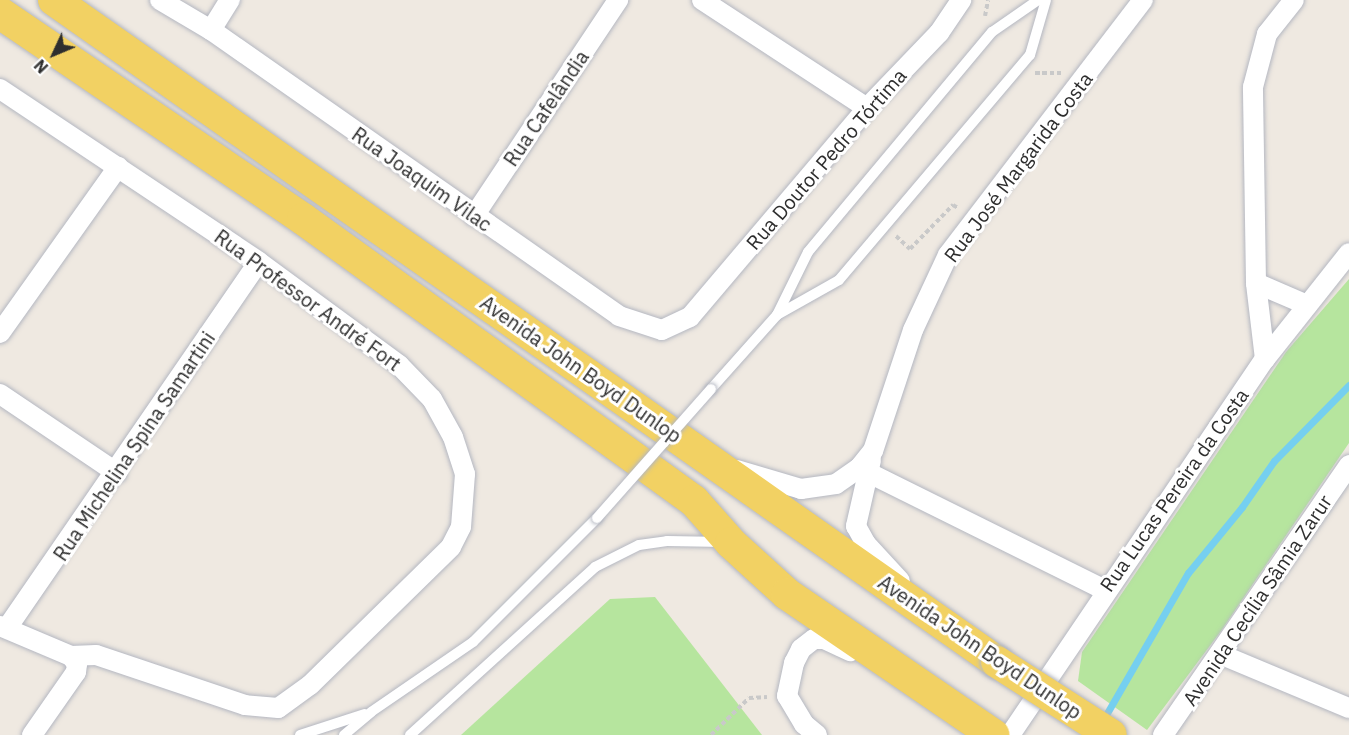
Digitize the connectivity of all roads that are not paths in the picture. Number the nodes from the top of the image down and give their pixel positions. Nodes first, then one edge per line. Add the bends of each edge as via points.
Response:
1 (54, 0) edge
2 (160, 0) edge
3 (230, 0) edge
4 (618, 0) edge
5 (702, 0) edge
6 (961, 0) edge
7 (1038, 0) edge
8 (1046, 0) edge
9 (1143, 0) edge
10 (1291, 1) edge
11 (0, 12) edge
12 (210, 30) junction
13 (0, 89) edge
14 (867, 108) junction
15 (118, 166) junction
16 (474, 216) junction
17 (1349, 253) edge
18 (258, 262) junction
19 (1256, 283) junction
20 (1307, 305) junction
21 (777, 315) junction
22 (690, 317) joint
23 (0, 333) edge
24 (1264, 359) junction
25 (0, 394) edge
26 (717, 464) junction
27 (1349, 465) edge
28 (864, 469) junction
29 (117, 473) junction
30 (731, 543) junction
31 (1105, 590) junction
32 (940, 622) junction
33 (4, 627) edge
34 (1222, 655) junction
35 (73, 664) junction
36 (920, 684) junction
37 (1349, 708) edge
38 (371, 712) junction
39 (32, 735) edge
40 (300, 735) edge
41 (344, 735) edge
42 (410, 735) edge
43 (817, 735) edge
44 (994, 735) edge
45 (1010, 735) edge
46 (1111, 735) edge
47 (1163, 735) edge

1 - 26 main road, Avenida John Boyd Dunlop
2 - 12 street, Rua Joaquim Vilac
3 - 12 street
4 - 16 street, Rua Cafelândia
5 - 14 street
6 - 14 street, Rua Doutor Pedro Tórtima via 939,33
7 - 21 lane via 992,32 808,252
8 - 21 lane via 1030,55 839,280
9 - 28 street, Rua José Margarida Costa via 948,255 913,330
10 - 19 street via 1267,34 1253,87
11 - 30 main road, Avenida John Boyd Dunlop via 313,226 684,495
12 - 16 street, Rua Joaquim Vilac
13 - 15 street, Rua Professor André Fort
14 - 22 street, Rua Doutor Pedro Tórtima
15 - 18 street, Rua Professor André Fort
15 - 23 street
16 - 22 street, Rua Joaquim Vilac via 620,316 662,330
17 - 20 street, Rua Lucas Pereira da Costa
18 - 29 street, Rua Michelina Spina Samartini
18 - 35 street, Rua Professor André Fort via 399,365 432,399 453,437 465,474 461,527 451,547 310,685 278,708 245,705 96,654
19 - 20 street
19 - 24 street
20 - 24 street, Rua Lucas Pereira da Costa
21 - 38 lane, bridge via 597,518 473,642
24 - 31 street, Rua Lucas Pereira da Costa
25 - 29 street
26 - 28 street via 801,489 836,484
26 - 32 main road, Avenida John Boyd Dunlop
27 - 34 street, Avenida Cecília Sâmia Zarur
28 - 31 street
28 - 32 street, Rua José Margarida Costa via 856,526 880,560
29 - 33 street, Rua Michelina Spina Samartini
30 - 36 main road, Avenida John Boyd Dunlop via 787,594
30 - 42 lane via 667,541 639,545 595,567
31 - 45 street, Rua Lucas Pereira da Costa
32 - 46 main road, Avenida John Boyd Dunlop, bridge
33 - 35 street
34 - 37 street
34 - 47 street, Avenida Cecília Sâmia Zarur
35 - 39 street
36 - 43 street via 824,639 814,639 801,649 794,663 787,696 804,724
36 - 44 main road, Avenida John Boyd Dunlop
38 - 40 lane
38 - 41 lane

